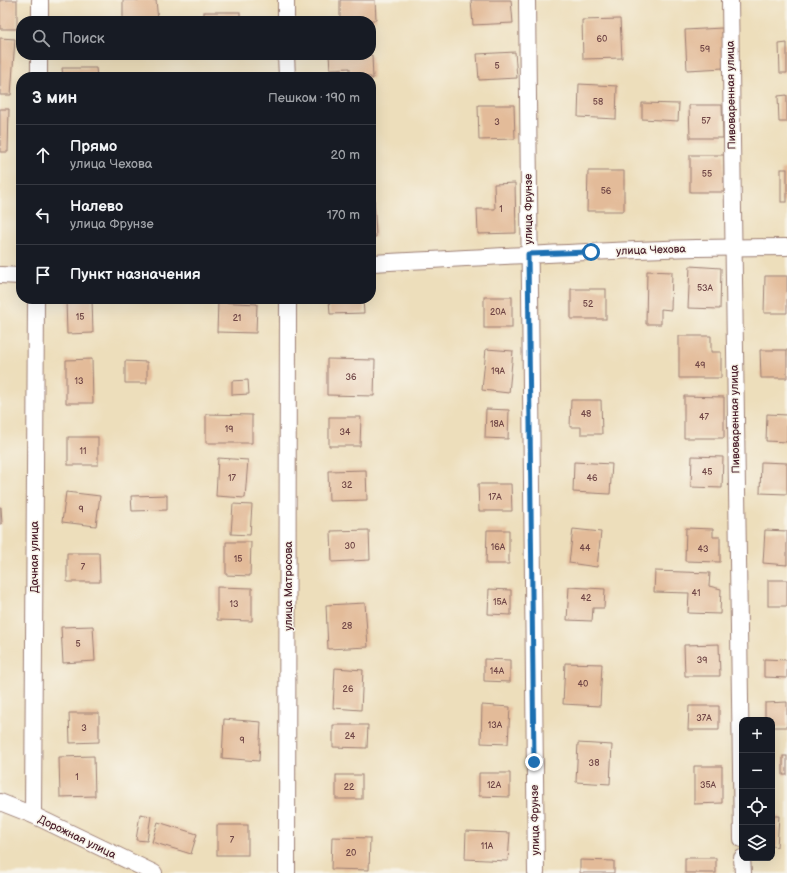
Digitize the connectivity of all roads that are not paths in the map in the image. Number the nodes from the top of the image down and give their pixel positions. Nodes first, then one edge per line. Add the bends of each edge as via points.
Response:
1 (40, 0) edge
2 (286, 0) edge
3 (527, 0) edge
4 (730, 0) edge
5 (40, 16) edge
6 (286, 16) edge
7 (39, 60) edge
8 (286, 60) edge
9 (39, 72) edge
10 (287, 72) edge
11 (733, 247) junction
12 (787, 247) edge
13 (528, 254) junction
14 (376, 264) edge
15 (0, 275) edge
16 (16, 276) edge
17 (36, 304) edge
18 (288, 304) edge
19 (0, 802) edge
20 (33, 815) junction
21 (742, 825) edge
22 (742, 861) edge
23 (154, 873) edge
24 (287, 873) edge
25 (536, 873) edge
26 (742, 873) edge

1 - 5 street
2 - 6 street
3 - 13 street, улица Фрунзе
4 - 11 street, Пивоваренная улица
7 - 9 street
8 - 10 street
11 - 12 street, улица Чехова
11 - 13 street, улица Чехова
11 - 21 street, Пивоваренная улица
13 - 14 street, улица Чехова
13 - 25 street, улица Фрунзе
15 - 16 street
17 - 20 street, Дачная улица
18 - 24 street, улица Матросова
19 - 20 street, Дорожная улица
20 - 23 street, Дорожная улица
22 - 26 street

